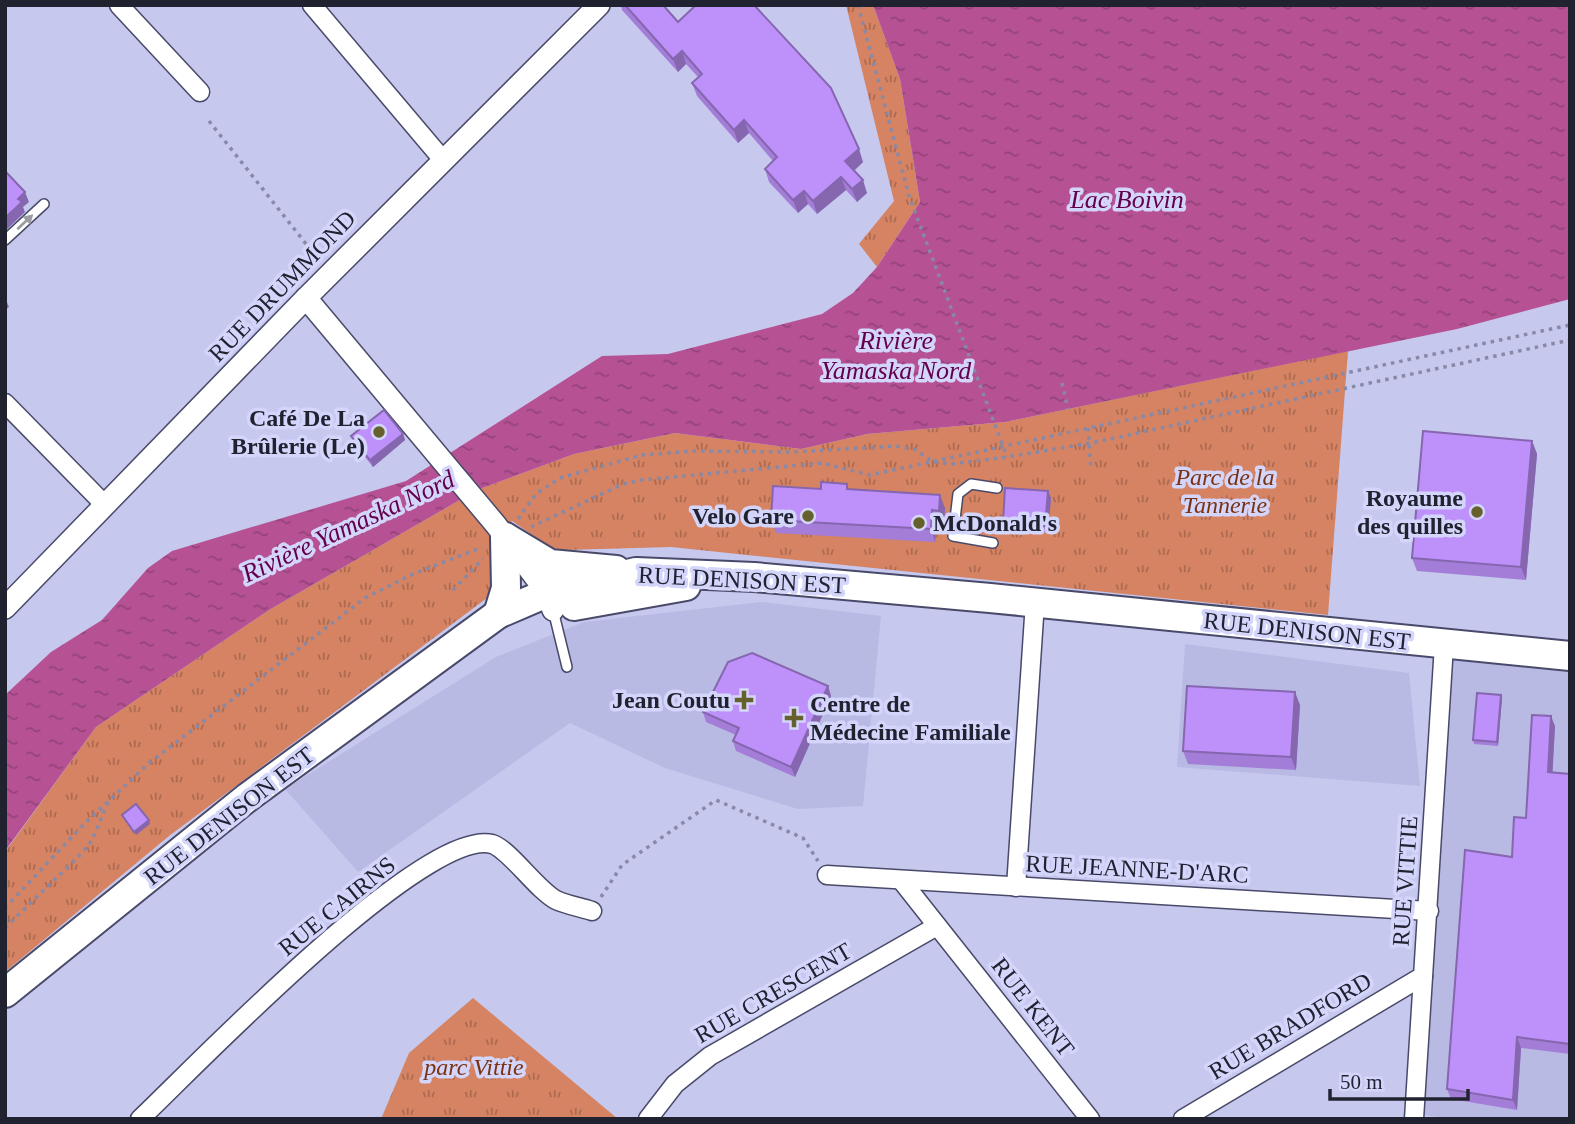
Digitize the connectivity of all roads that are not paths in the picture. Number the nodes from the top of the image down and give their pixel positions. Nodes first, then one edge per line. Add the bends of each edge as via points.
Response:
1 (119, 5) edge
2 (312, 5) edge
3 (599, 5) edge
4 (200, 92) dead end
5 (443, 160) junction
6 (44, 204) dead end
7 (5, 240) edge
8 (306, 298) junction
9 (5, 403) edge
10 (997, 488) dead end
11 (105, 505) junction
12 (500, 531) junction
13 (993, 543) dead end
14 (636, 572) junction
15 (736, 577) junction
16 (550, 602) junction
17 (1035, 602) junction
18 (5, 607) edge
19 (498, 614) junction
20 (1444, 645) junction
21 (1570, 656) edge
22 (567, 667) dead end
23 (421, 672) junction
24 (827, 876) road end
25 (901, 880) junction
26 (1016, 887) junction
27 (592, 911) road end
28 (1429, 911) junction
29 (937, 926) junction
30 (1423, 976) junction
31 (5, 993) edge
32 (140, 1119) edge
33 (648, 1119) edge
34 (1090, 1119) edge
35 (1183, 1119) edge
36 (1414, 1119) edge

1 - 4 street
2 - 5 street
3 - 5 street, RUE DRUMMOND
5 - 8 street, RUE DRUMMOND
7 -> 6 lane
8 - 11 street, RUE DRUMMOND
8 - 12 street
9 - 11 street
10 - 13 lane via 971,484 958,494 953,536
11 - 18 street, RUE DRUMMOND
12 - 14 main road via 550,564
12 - 16 street
12 - 19 main road via 506,589
14 - 15 main road, RUE DENISON EST
14 - 16 main road, RUE DENISON EST
15 - 16 main road
15 - 17 main road, RUE DENISON EST
16 - 19 main road, RUE DENISON EST
16 - 22 lane
16 - 23 main road
17 - 20 main road, RUE DENISON EST
17 - 26 street
19 - 23 main road, RUE DENISON EST
20 - 21 main road, RUE DENISON EST
20 - 28 street, RUE VITTIE
23 - 31 main road, RUE DENISON EST via 248,797
24 - 25 street
25 - 26 street, RUE JEANNE-D'ARC
25 - 29 street
26 - 28 street, RUE JEANNE-D'ARC
27 - 32 street, RUE CAIRNS via 554,899 494,844 469,843 394,886 338,931
28 - 30 street, RUE VITTIE
29 - 33 street, RUE CRESCENT via 710,1056 675,1084
29 - 34 street, RUE KENT
30 - 35 street, RUE BRADFORD
30 - 36 street, RUE VITTIE

